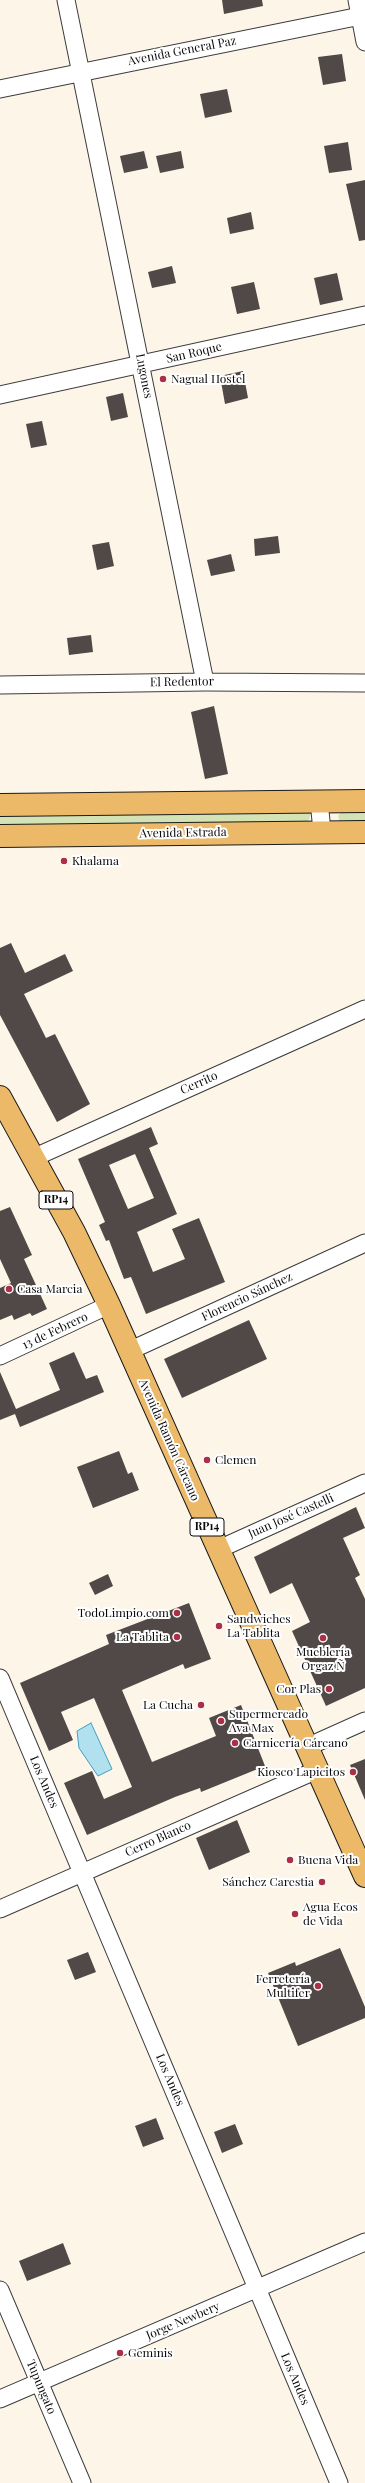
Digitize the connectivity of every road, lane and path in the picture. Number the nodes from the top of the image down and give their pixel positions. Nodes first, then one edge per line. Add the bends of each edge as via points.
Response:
1 (66, 0) edge
2 (360, 10) edge
3 (365, 42) edge
4 (82, 71) junction
5 (0, 89) edge
6 (365, 315) edge
7 (142, 365) junction
8 (0, 395) edge
9 (205, 682) junction
10 (365, 683) edge
11 (0, 685) edge
12 (319, 801) junction
13 (365, 801) edge
14 (0, 805) edge
15 (322, 831) junction
16 (365, 832) edge
17 (0, 836) edge
18 (365, 1009) edge
19 (0, 1098) edge
20 (33, 1158) junction
21 (365, 1243) edge
22 (109, 1305) junction
23 (129, 1351) junction
24 (0, 1356) edge
25 (365, 1483) edge
26 (217, 1550) junction
27 (0, 1678) edge
28 (365, 1721) edge
29 (307, 1747) junction
30 (317, 1770) junction
31 (83, 1872) junction
32 (365, 1876) edge
33 (0, 1909) edge
34 (365, 2242) edge
35 (257, 2289) junction
36 (0, 2290) edge
37 (38, 2382) junction
38 (0, 2399) edge
39 (82, 2483) edge
40 (339, 2483) edge

1 - 4 street, Lugones
2 - 3 street
2 - 4 street, Avenida General Paz
4 - 5 street, Avenida General Paz
4 - 7 street, Lugones
6 - 7 street, San Roque
7 - 8 street, San Roque
7 - 9 street, Lugones
9 - 10 street, El Redentor
9 - 11 street, El Redentor
12 - 13 main road
12 - 14 main road
12 - 15 street
15 - 16 main road, Avenida Estrada
15 - 17 main road, Avenida Estrada
18 - 20 street, Cerrito
19 - 20 main road, Avenida Ramón Cárcano / RP14
20 - 22 main road, Avenida Ramón Cárcano / RP14 via 74,1232
21 - 23 street, Florencio Sánchez
22 - 23 main road, Avenida Ramón Cárcano / RP14
22 - 24 street, 13 de Febrero
23 - 26 main road, Avenida Ramón Cárcano / RP14
25 - 26 street, Juan José Castelli
26 - 29 main road, Avenida Ramón Cárcano / RP14
27 - 31 street, Los Andes
28 - 29 street
29 - 30 main road, Avenida Ramón Cárcano / RP14
30 - 31 street, Cerro Blanco
30 - 32 main road, Avenida Ramón Cárcano / RP14
31 - 33 street, Cerro Blanco
31 - 35 street, Los Andes
34 - 35 street, Jorge Newbery
35 - 37 street, Jorge Newbery
35 - 40 street, Los Andes
36 - 37 street, Tupungato
37 - 38 street, Jorge Newbery
37 - 39 street, Tupungato

